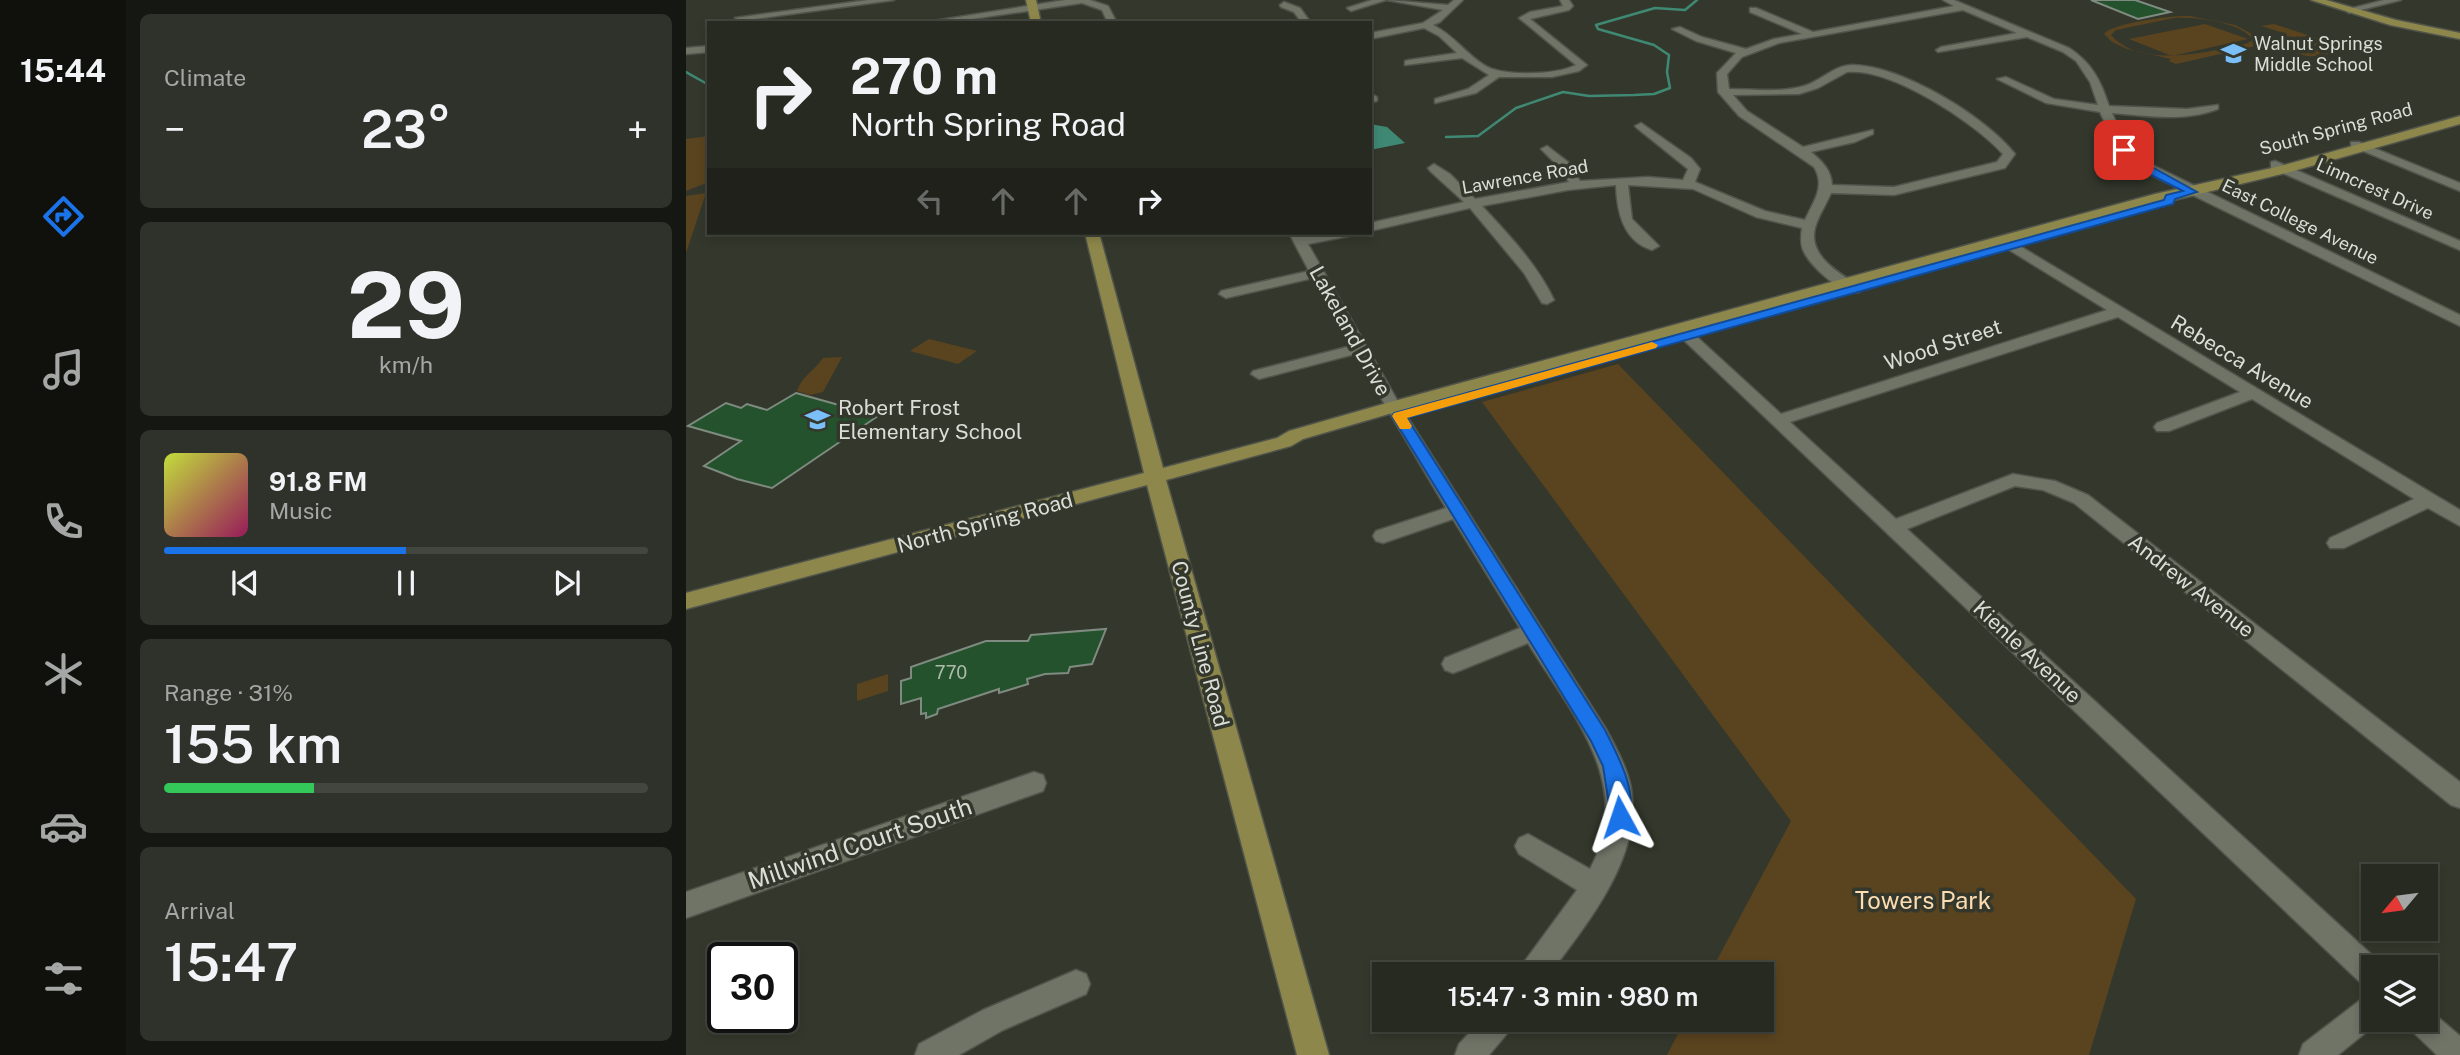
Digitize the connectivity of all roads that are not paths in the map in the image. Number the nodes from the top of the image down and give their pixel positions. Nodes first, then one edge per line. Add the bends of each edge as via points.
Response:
1 (890, 0) edge
2 (1083, 0) edge
3 (1382, 0) edge
4 (1391, 0) edge
5 (1459, 0) edge
6 (1564, 0) edge
7 (1947, 0) edge
8 (2316, 0) edge
9 (2397, 0) edge
10 (862, 2) edge
11 (1032, 4) edge
12 (1284, 5) dead end
13 (1965, 7) junction
14 (1351, 8) dead end
15 (1448, 8) junction
16 (1753, 10) dead end
17 (2349, 10) junction
18 (867, 14) dead end
19 (740, 18) dead end
20 (936, 21) edge
21 (1036, 21) edge
22 (1112, 21) edge
23 (1305, 21) edge
24 (1425, 25) junction
25 (1677, 29) dead end
26 (1811, 34) junction
27 (2028, 34) junction
28 (1372, 36) edge
29 (2460, 36) edge
30 (707, 49) edge
31 (1941, 50) dead end
32 (686, 51) edge
33 (1745, 52) junction
34 (1466, 54) junction
35 (1409, 64) dead end
36 (1498, 73) junction
37 (2002, 79) dead end
38 (1723, 92) junction
39 (1440, 101) dead end
40 (2214, 107) dead end
41 (2105, 108) junction
42 (2460, 114) edge
43 (2460, 120) edge
44 (1641, 126) dead end
45 (1870, 132) dead end
46 (2402, 134) junction
47 (2359, 146) junction
48 (1547, 149) dead end
49 (1801, 151) junction
50 (2280, 167) junction
51 (1434, 168) dead end
52 (1622, 183) junction
53 (1576, 184) junction
54 (1688, 184) junction
55 (2460, 187) edge
56 (1827, 190) junction
57 (2192, 192) junction
58 (1472, 205) junction
59 (1808, 225) junction
60 (1372, 227) edge
61 (1093, 235) edge
62 (1321, 235) edge
63 (1298, 237) edge
64 (2007, 243) junction
65 (1652, 246) dead end
66 (2460, 246) edge
67 (1318, 273) junction
68 (1850, 286) junction
69 (1226, 294) dead end
70 (1547, 300) dead end
71 (2120, 312) junction
72 (2460, 321) edge
73 (1684, 332) junction
74 (1361, 348) junction
75 (1259, 374) dead end
76 (2254, 393) junction
77 (1396, 412) junction
78 (1779, 420) junction
79 (2163, 427) dead end
80 (1156, 476) junction
81 (2428, 500) junction
82 (1458, 511) junction
83 (2460, 519) edge
84 (1893, 527) junction
85 (1383, 536) dead end
86 (2337, 543) dead end
87 (686, 601) edge
88 (1533, 632) junction
89 (1453, 664) dead end
90 (1034, 783) dead end
91 (2460, 797) edge
92 (1528, 846) dead end
93 (1594, 886) junction
94 (686, 905) edge
95 (1541, 962) edge
96 (2361, 964) edge
97 (1076, 984) dead end
98 (2361, 1018) edge
99 (1490, 1032) edge
100 (2434, 1032) edge
101 (930, 1055) edge
102 (1313, 1055) edge
103 (1470, 1055) edge
104 (2314, 1055) edge
105 (2459, 1055) edge

1 - 10 street
2 - 11 street
2 - 22 street via 1105,8
3 - 14 street
4 - 15 street
5 - 15 street
6 - 36 street via 1566,8 1524,19 1580,62 1581,68 1559,74
7 - 13 street, East College Avenue
8 - 17 main road
9 - 17 street
10 - 18 street
10 - 19 street
11 - 20 street
11 - 21 main road
12 - 23 street via 1297,10
13 - 26 street
13 - 27 street, East College Avenue
15 - 24 street
16 - 26 street
17 - 29 main road
24 - 28 street
24 - 34 street
25 - 33 street
26 - 33 street
27 - 31 street
27 - 41 street, East College Avenue via 2084,60
30 - 32 street
33 - 38 street via 1722,73
34 - 35 street
34 - 36 street via 1484,69
36 - 39 street via 1472,91
37 - 41 street via 2056,103
38 - 49 street via 1738,110
38 - 56 street via 1805,89 1840,70 1870,70 1969,118 2008,154 2001,165 1917,186 1873,192
40 - 41 street via 2202,114
41 - 57 street, East College Avenue via 2124,150 2149,170
42 - 46 main road, South Spring Road
43 - 46 main road, South Spring Road
44 - 54 street via 1694,169
45 - 49 street
46 - 47 main road, South Spring Road
47 - 50 main road, South Spring Road
47 - 55 street
48 - 53 street
49 - 56 street via 1824,172
50 - 57 main road, South Spring Road
50 - 66 street, Linncrest Drive
51 - 58 street
52 - 53 street, Lawrence Road
52 - 54 street, Lawrence Road
52 - 65 street via 1624,219
53 - 58 street, Lawrence Road
54 - 59 street, Lawrence Road via 1725,195 1762,215
56 - 59 street
57 - 64 main road, North Spring Road via 2170,197 2169,202
57 - 72 street, East College Avenue
58 - 60 street, Lawrence Road
58 - 70 street via 1530,271
59 - 68 street via 1810,250
61 - 80 main road, County Line Road
62 - 63 street
63 - 67 street, Lakeland Drive
64 - 68 main road, North Spring Road
64 - 71 street, Rebecca Avenue
67 - 69 street
67 - 74 street, Lakeland Drive
68 - 73 main road, North Spring Road
71 - 76 street, Rebecca Avenue
71 - 78 street, Wood Street
73 - 77 main road, North Spring Road
73 - 78 street, Kienle Avenue
74 - 75 street
74 - 77 street, Lakeland Drive
76 - 79 street
76 - 81 street, Rebecca Avenue
77 - 80 main road, North Spring Road via 1296,435 1284,443
77 - 82 street, Lakeland Drive
78 - 84 street, Kienle Avenue
80 - 87 main road, North Spring Road
80 - 102 main road, County Line Road
81 - 83 street, Rebecca Avenue
81 - 86 street
82 - 85 street
82 - 88 street, Lakeland Drive
84 - 91 street, Andrew Avenue via 2013,480 2059,486
84 - 96 street, Kienle Avenue
88 - 89 street
88 - 93 street, Lakeland Drive via 1598,736 1619,793 1620,817 1610,858
90 - 94 street, Millwind Court South
92 - 93 street
93 - 95 street, Lakeland Drive
97 - 101 street via 993,1020
98 - 104 street
99 - 103 street
100 - 105 street

